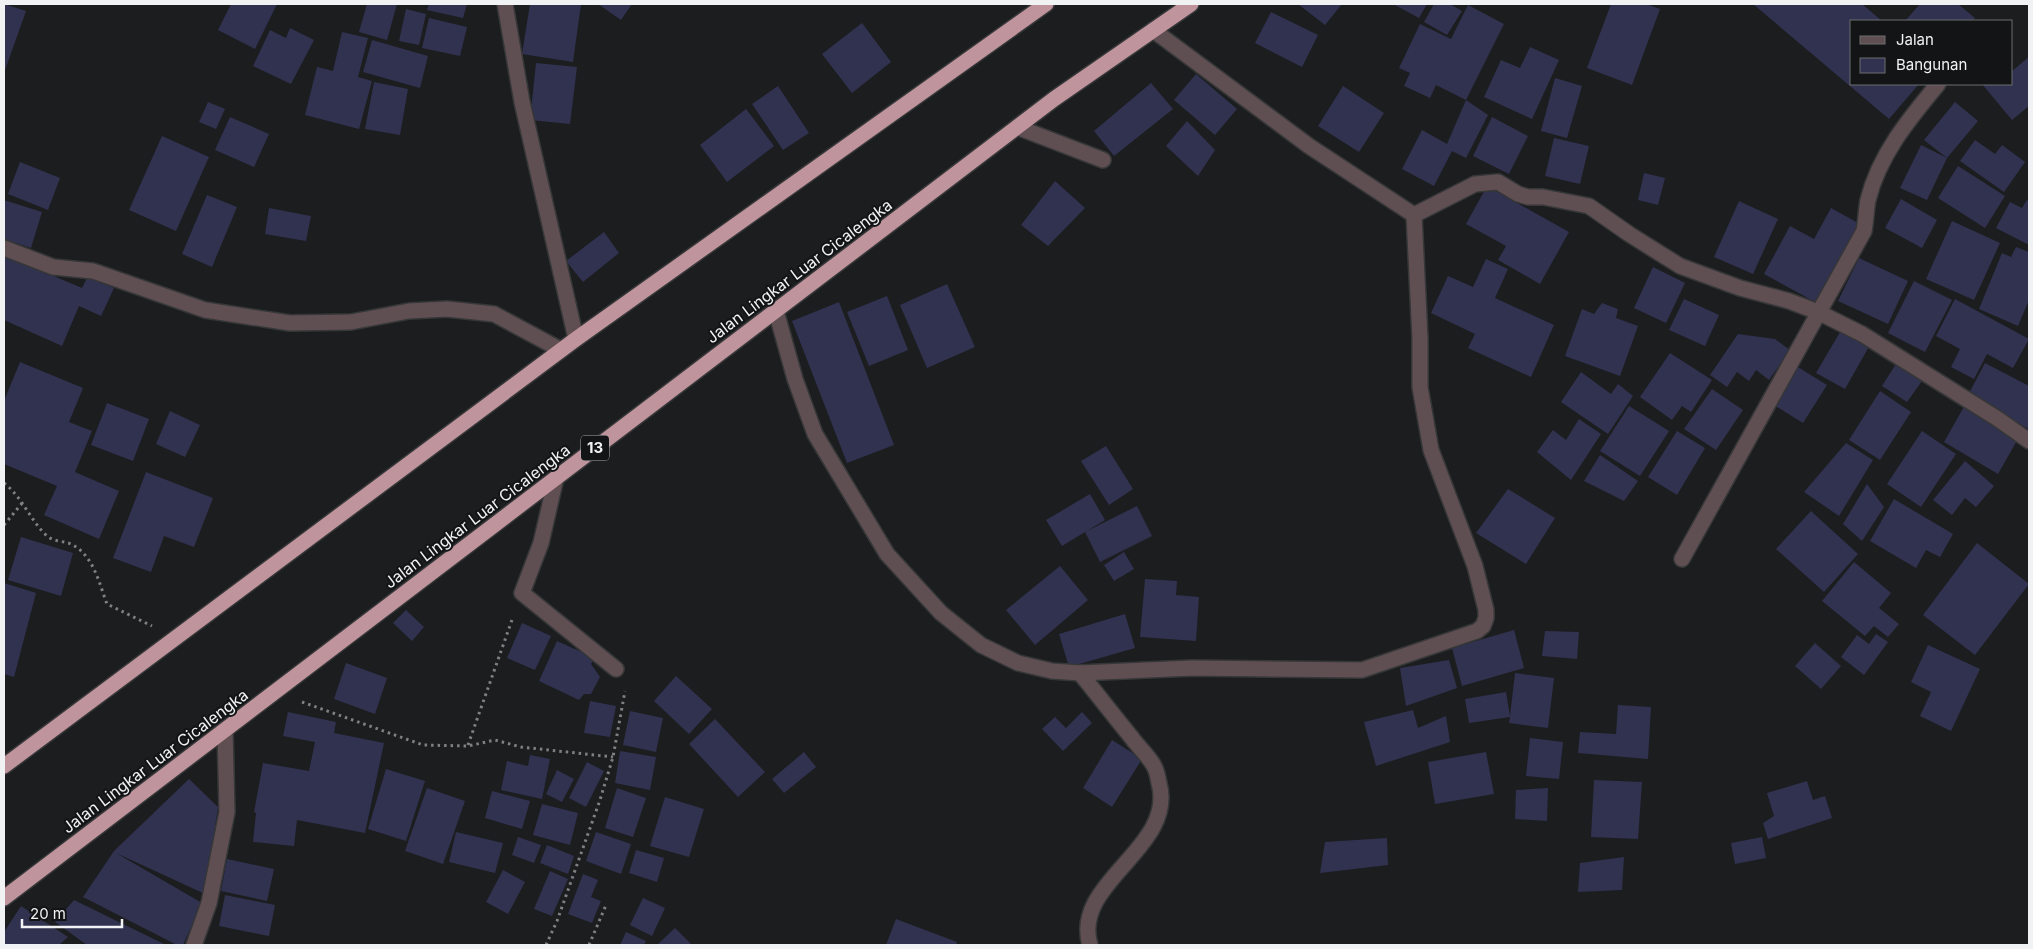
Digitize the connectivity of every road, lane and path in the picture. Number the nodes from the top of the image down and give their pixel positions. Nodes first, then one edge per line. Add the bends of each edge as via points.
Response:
1 (505, 4) edge
2 (1046, 4) edge
3 (1191, 4) edge
4 (1153, 30) junction
5 (1937, 85) edge
6 (1016, 127) junction
7 (1102, 160) dead end
8 (1414, 215) junction
9 (4, 248) edge
10 (776, 311) junction
11 (1818, 312) junction
12 (576, 338) junction
13 (561, 350) junction
14 (2029, 441) edge
15 (556, 478) junction
16 (4, 483) edge
17 (23, 502) junction
18 (4, 525) edge
19 (1682, 559) dead end
20 (522, 593) junction
21 (174, 638) junction
22 (616, 669) joint
23 (1080, 672) junction
24 (276, 691) junction
25 (225, 730) junction
26 (468, 746) junction
27 (613, 757) junction
28 (4, 766) edge
29 (4, 898) edge
30 (606, 904) dead end
31 (194, 945) edge
32 (546, 945) edge
33 (589, 945) edge
34 (1090, 945) edge

1 - 12 street via 522,102
2 - 12 highway
3 - 4 highway, Jalan Lingkar Luar Cicalengka / 13
4 - 6 highway, Jalan Lingkar Luar Cicalengka / 13
4 - 8 street via 1309,146
5 - 11 street via 1902,128 1882,162 1868,200 1864,231
6 - 7 street
6 - 10 highway, Jalan Lingkar Luar Cicalengka / 13
8 - 11 street via 1475,184 1498,182 1528,197 1589,206 1680,266
8 - 23 street via 1420,386 1431,450 1475,566 1486,610 1483,626 1477,631 1362,670 1192,668
9 - 13 street via 53,267 94,271 205,310 290,323 351,322 409,311 457,310 494,314
10 - 15 highway, Jalan Lingkar Luar Cicalengka / 13
10 - 23 street via 815,434 887,554 941,613 982,645 1018,663 1052,671
11 - 14 street via 1862,334
11 - 19 street
12 - 13 highway
13 - 21 highway
15 - 20 street via 541,543
15 - 24 highway, Jalan Lingkar Luar Cicalengka / 13
16 - 17 path
17 - 18 path
17 - 21 path via 45,535 72,545 89,559 107,604
20 - 22 street
20 - 26 path
21 - 28 highway
22 - 27 path via 622,677 625,691
23 - 34 street via 1155,768 1162,791 1156,826 1100,896 1090,918
24 - 25 highway, Jalan Lingkar Luar Cicalengka / 13
24 - 26 path via 423,745
25 - 29 highway, Jalan Lingkar Luar Cicalengka / 13
25 - 31 street via 227,812 209,903
26 - 27 path via 495,740 521,747
27 - 32 path
30 - 33 path

